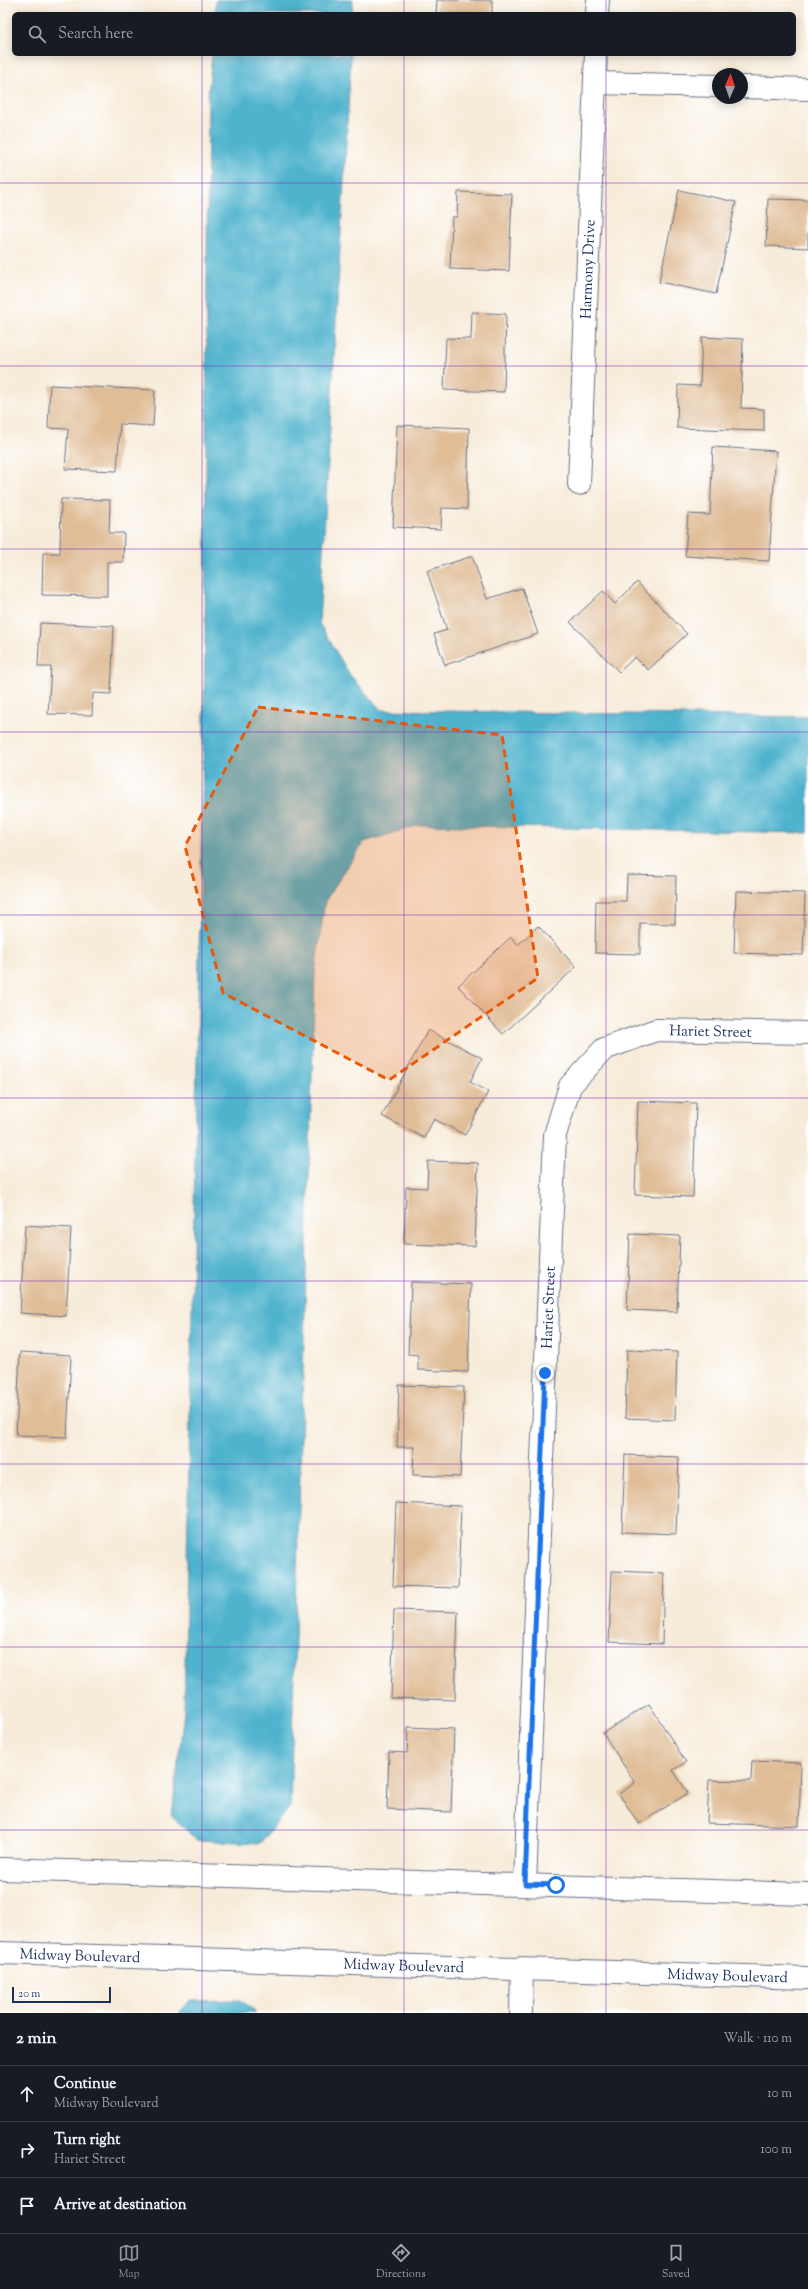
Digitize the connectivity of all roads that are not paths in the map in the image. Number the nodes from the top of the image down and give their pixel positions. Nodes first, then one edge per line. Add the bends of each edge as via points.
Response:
1 (598, 0) edge
2 (597, 12) edge
3 (596, 56) edge
4 (595, 83) junction
5 (712, 86) edge
6 (748, 87) edge
7 (808, 89) edge
8 (579, 484) dead end
9 (808, 1033) edge
10 (0, 1869) edge
11 (525, 1884) junction
12 (808, 1894) edge
13 (0, 1953) edge
14 (522, 1968) junction
15 (808, 1978) edge
16 (521, 2013) edge

1 - 2 street
3 - 4 street, Harmony Drive
4 - 5 street
4 - 8 street, Harmony Drive
6 - 7 street
9 - 11 street, Hariet Street via 656,1030 604,1049 570,1086 555,1135
10 - 11 street
11 - 12 street
13 - 14 street, Midway Boulevard
14 - 15 street, Midway Boulevard
14 - 16 street

